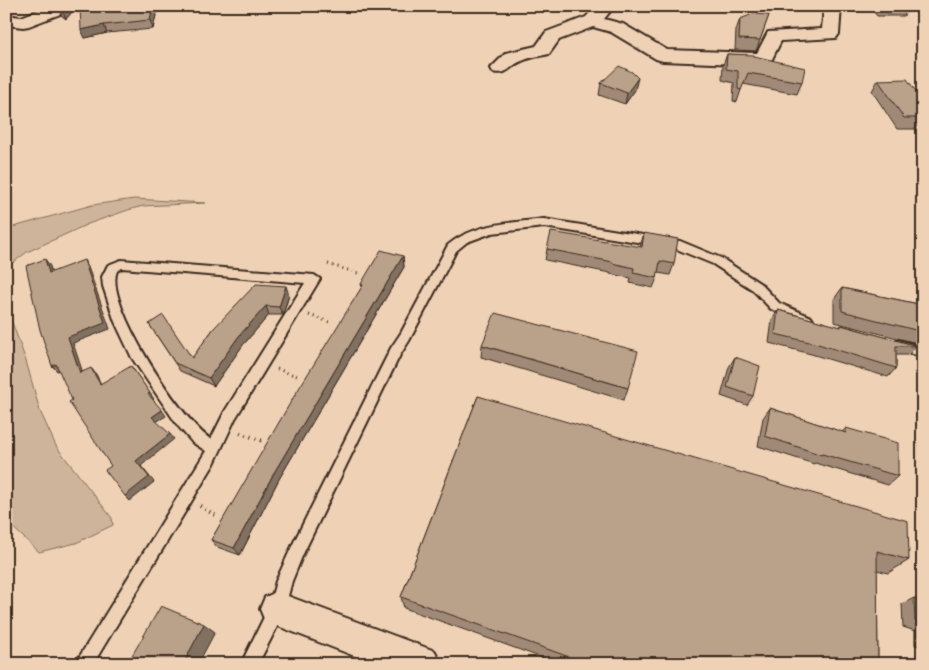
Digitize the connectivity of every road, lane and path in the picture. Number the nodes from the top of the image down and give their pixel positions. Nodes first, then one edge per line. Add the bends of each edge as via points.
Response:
1 (65, 6) edge
2 (606, 6) edge
3 (834, 6) edge
4 (6, 20) edge
5 (592, 21) junction
6 (500, 68) dead end
7 (328, 264) dead end
8 (361, 274) dead end
9 (295, 310) junction
10 (332, 323) dead end
11 (822, 325) edge
12 (886, 342) edge
13 (923, 352) edge
14 (262, 364) junction
15 (300, 378) dead end
16 (224, 427) junction
17 (263, 441) dead end
18 (214, 448) junction
19 (277, 608) junction
20 (83, 664) edge
21 (250, 664) edge
22 (422, 664) edge

1 - 4 street via 23,22
2 - 5 street
3 - 5 street via 830,34 774,36 763,59 664,55 617,28
5 - 6 street via 552,36 543,50 513,57
7 - 8 path
9 - 10 path
9 - 14 lane
9 - 18 lane via 314,279 120,264 112,268 109,286 121,322 137,354 183,422 197,438
11 - 19 lane via 775,306 757,287 717,261 676,244 544,223 492,230 463,239 452,248 394,352 284,581
12 - 13 lane
14 - 15 path
14 - 16 lane
16 - 17 path
16 - 18 lane
18 - 20 lane
19 - 21 lane
19 - 22 street

